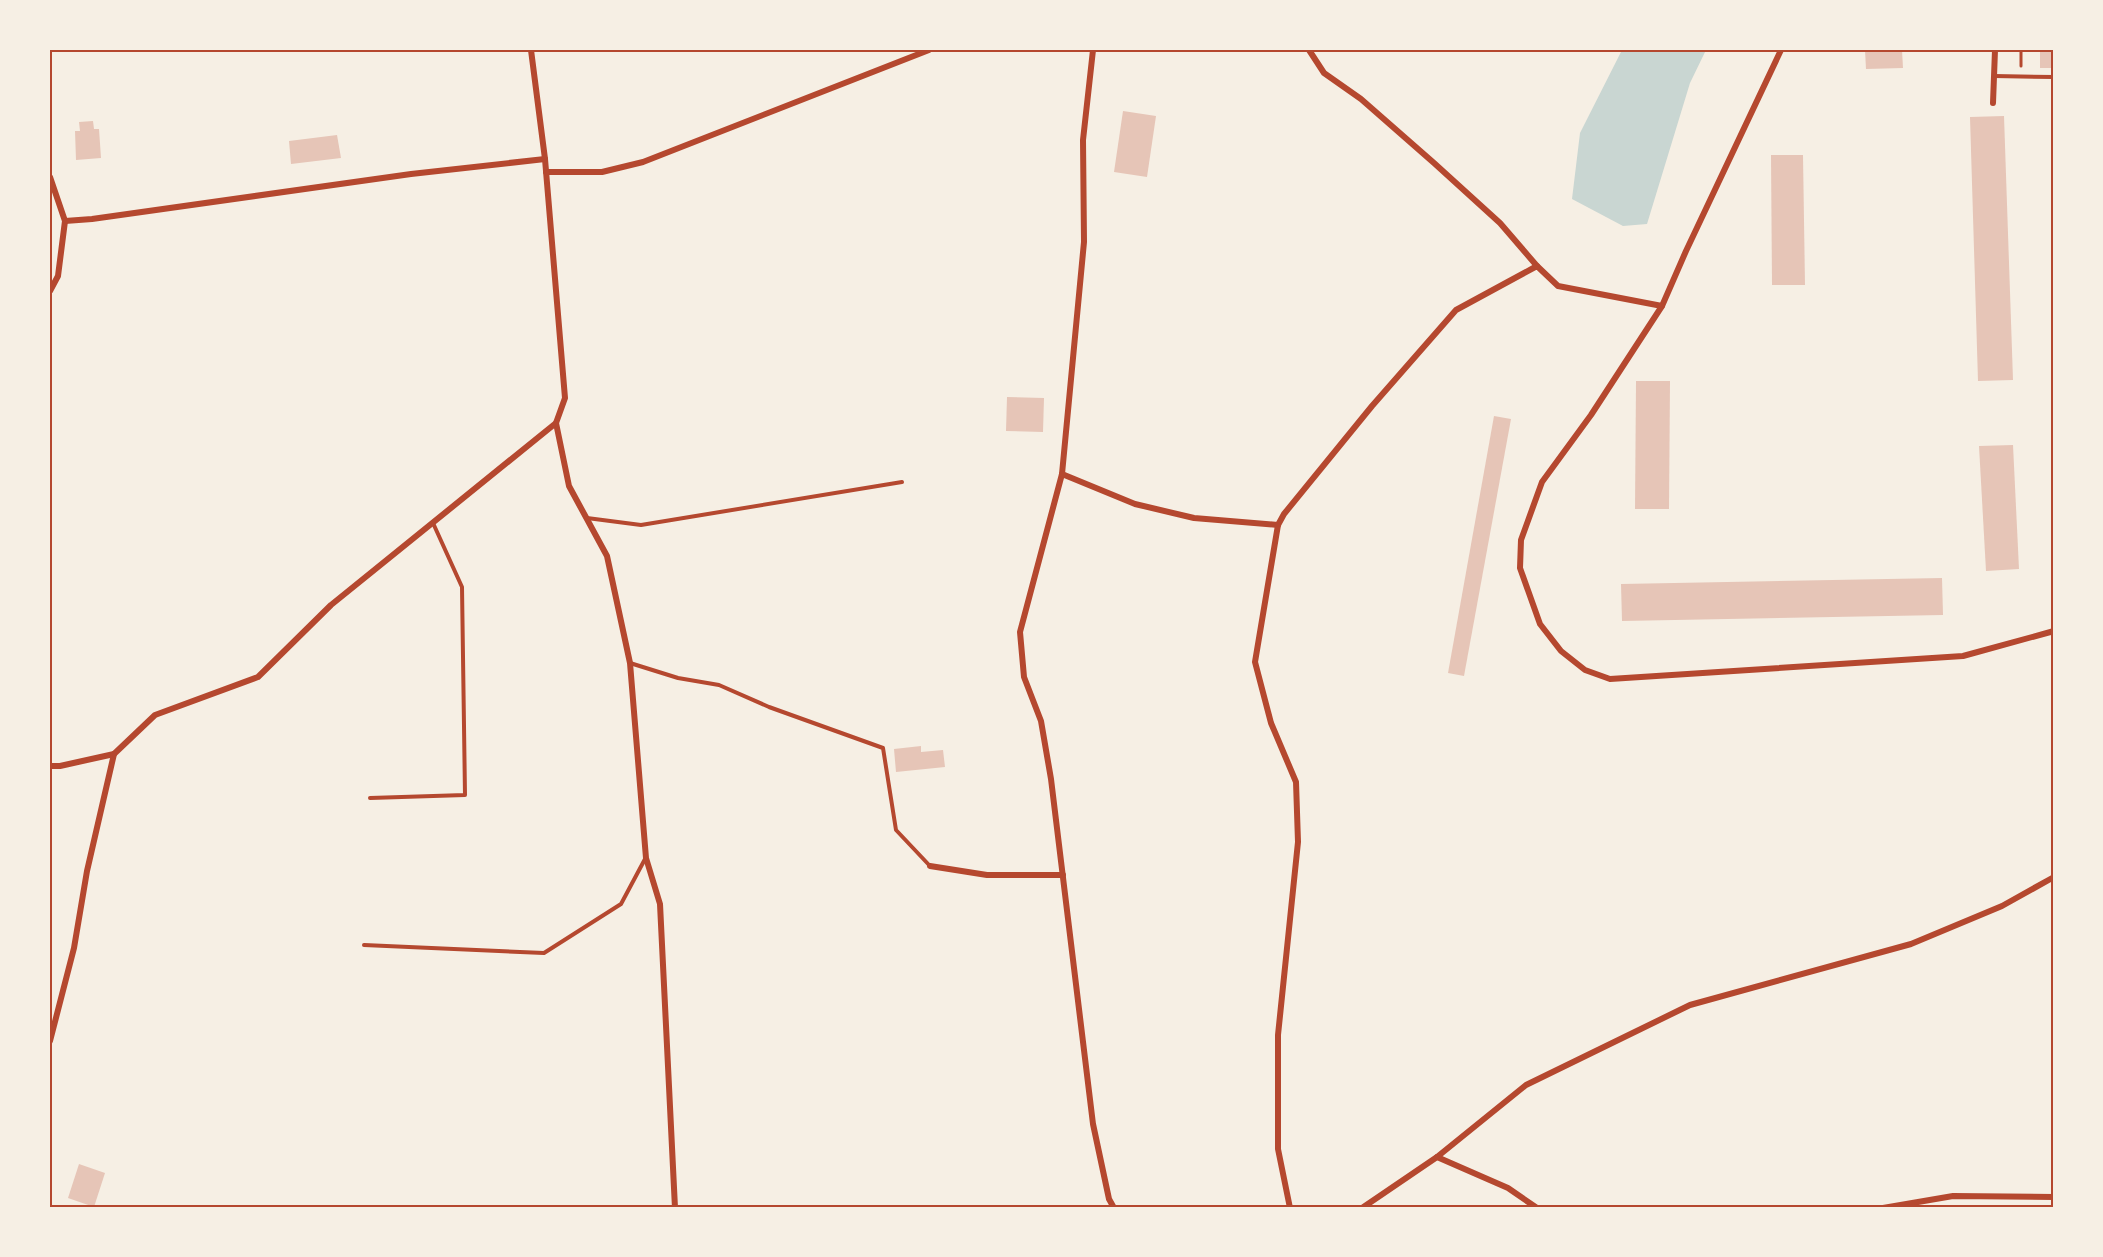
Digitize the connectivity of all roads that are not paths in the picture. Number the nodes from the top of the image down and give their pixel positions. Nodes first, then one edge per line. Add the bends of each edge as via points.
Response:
1 (531, 50) edge
2 (929, 50) edge
3 (1093, 50) edge
4 (1309, 50) edge
5 (1780, 50) edge
6 (1995, 50) edge
7 (1994, 76) junction
8 (2054, 77) edge
9 (1993, 103) dead end
10 (545, 159) junction
11 (546, 172) junction
12 (50, 177) edge
13 (65, 221) junction
14 (1537, 266) junction
15 (50, 291) edge
16 (1662, 306) junction
17 (556, 423) junction
18 (1062, 474) junction
19 (902, 482) dead end
20 (586, 518) junction
21 (433, 522) junction
22 (1278, 525) junction
23 (2054, 631) edge
24 (630, 663) junction
25 (114, 754) junction
26 (50, 766) edge
27 (370, 798) dead end
28 (646, 858) junction
29 (930, 866) joint
30 (1063, 875) junction
31 (2054, 877) edge
32 (364, 945) dead end
33 (50, 1041) edge
34 (1437, 1157) junction
35 (2054, 1197) edge
36 (675, 1208) edge
37 (1114, 1208) edge
38 (1290, 1208) edge
39 (1362, 1208) edge
40 (1537, 1208) edge
41 (1883, 1208) edge

1 - 10 street
2 - 11 street via 643,162 602,172
3 - 18 street via 1083,140 1084,242
4 - 14 street via 1324,74 1361,99 1434,163 1500,223
5 - 16 street
6 - 7 street
7 - 8 lane
7 - 9 street
10 - 11 street
10 - 13 street
11 - 17 street via 565,398
12 - 13 street
13 - 15 street via 58,276
14 - 16 street via 1558,286
14 - 22 street via 1456,310 1372,406
16 - 23 street via 1542,482 1521,540 1520,568 1540,624 1561,651 1585,670 1611,679 1963,656
17 - 20 street via 569,486
17 - 21 street
18 - 22 street via 1135,504 1194,518
18 - 30 street via 1020,632 1024,677 1041,721
19 - 20 lane via 641,525
20 - 24 street via 607,556
21 - 25 street via 331,605 258,676 155,715
21 - 27 lane via 462,586 465,795
22 - 38 street via 1255,662 1271,723 1296,782 1299,842 1278,1035 1278,1149
24 - 28 street
24 - 29 lane via 678,678 719,685 884,748 896,830
25 - 26 street
25 - 33 street via 74,948
28 - 32 lane via 621,904 544,952
28 - 36 street via 660,904
29 - 30 street via 987,875
30 - 37 street via 1093,1124
31 - 34 street via 2002,906 1911,944 1690,1005 1526,1085
34 - 39 street
34 - 40 street via 1508,1188
35 - 41 street via 1953,1196

